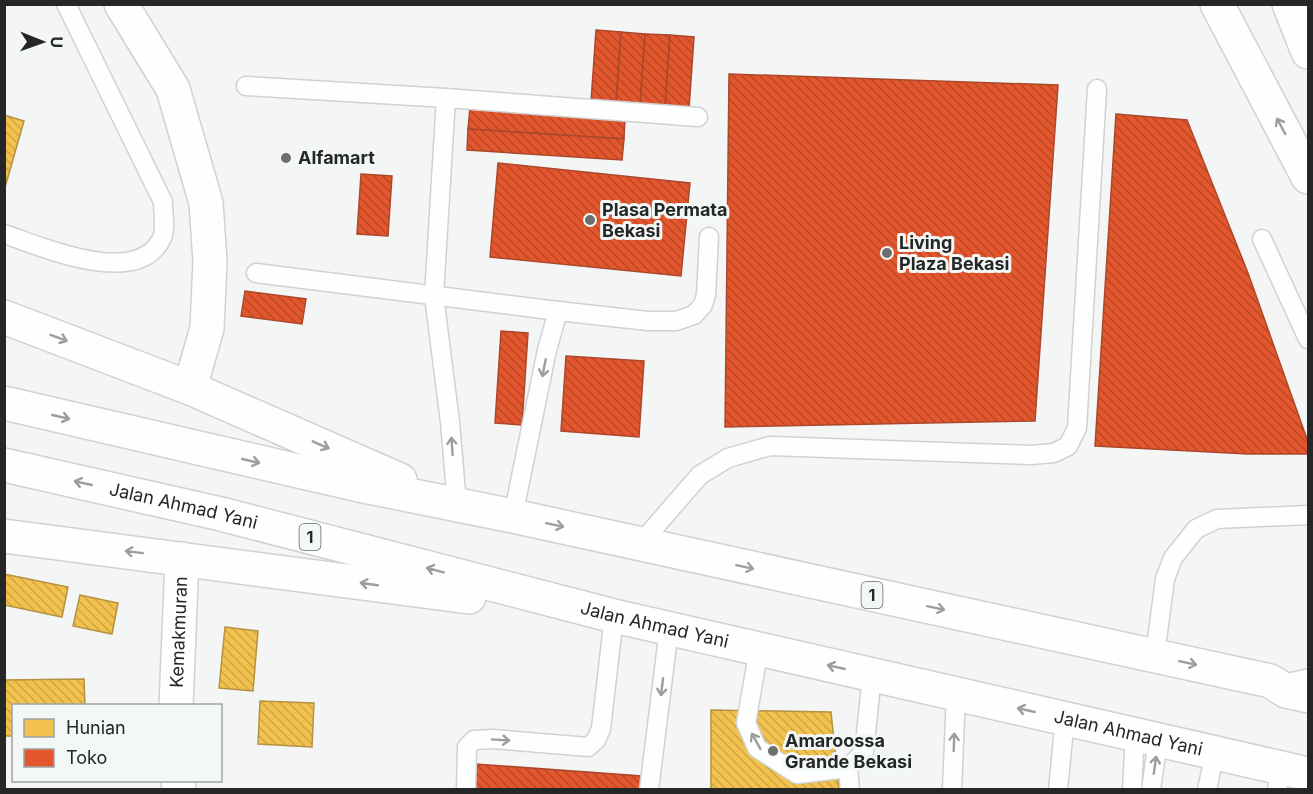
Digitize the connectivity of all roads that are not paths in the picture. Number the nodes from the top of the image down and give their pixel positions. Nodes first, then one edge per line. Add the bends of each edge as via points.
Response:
1 (66, 4) edge
2 (121, 4) edge
3 (1217, 4) edge
4 (1289, 4) edge
5 (1308, 52) edge
6 (246, 86) dead end
7 (1097, 89) dead end
8 (446, 98) junction
9 (699, 117) dead end
10 (1308, 177) edge
11 (4, 234) edge
12 (709, 237) dead end
13 (1262, 239) dead end
14 (256, 273) dead end
15 (434, 296) junction
16 (558, 311) junction
17 (4, 317) edge
18 (1308, 339) edge
19 (190, 388) junction
20 (4, 403) edge
21 (4, 465) edge
22 (456, 504) junction
23 (1308, 515) edge
24 (513, 516) junction
25 (4, 536) edge
26 (640, 544) junction
27 (182, 559) junction
28 (614, 616) junction
29 (669, 628) junction
30 (759, 649) junction
31 (1155, 656) junction
32 (872, 675) junction
33 (1301, 691) edge
34 (956, 694) junction
35 (176, 704) edge
36 (1065, 718) junction
37 (1147, 737) junction
38 (1215, 753) junction
39 (848, 768) junction
40 (1289, 777) edge
41 (465, 789) edge
42 (649, 789) edge
43 (850, 789) edge
44 (952, 789) edge
45 (1058, 789) edge
46 (1132, 789) edge
47 (1151, 789) edge
48 (1207, 789) edge

1 - 11 lane via 163,202 163,236 154,252 134,262 110,264
2 - 19 main road via 173,89 206,203 210,261 207,328
10 -> 3 main road
4 - 5 main road
6 - 8 lane
7 - 26 lane via 1077,428 1068,446 1054,453 1031,455 770,446 728,458 700,474
8 - 9 lane
8 - 15 lane
12 - 16 lane via 706,295 694,315 676,321 648,321
13 - 18 lane
14 - 15 lane
15 - 16 lane
22 -> 15 lane
16 -> 24 lane
17 -> 19 main road
19 -> 22 main road
20 -> 22 main road, 1
28 -> 21 main road, Jalan Ahmad Yani / 1 via 221,514
22 - 24 main road, 1
23 - 31 lane via 1217,519 1196,529 1173,558 1165,579
24 -> 26 main road, 1
27 -> 25 main road
26 -> 31 main road, 1
28 -> 27 main road
27 - 35 main road, Kemakmuran
28 - 29 main road, Jalan Ahmad Yani / 1
41 -> 28 lane via 467,747 474,740 588,747 596,740 601,729
29 - 30 main road, Jalan Ahmad Yani / 1
29 -> 42 lane
32 -> 30 main road, Jalan Ahmad Yani / 1
39 -> 30 lane via 796,774 757,748 746,723
31 -> 33 main road, 1
32 - 34 main road, Jalan Ahmad Yani / 1
32 - 39 lane via 864,752
36 -> 34 main road, Jalan Ahmad Yani / 1
44 -> 34 lane
36 - 37 main road, Jalan Ahmad Yani / 1
36 - 45 lane
37 - 38 main road, Jalan Ahmad Yani / 1
37 - 46 lane
47 -> 37 lane
38 - 40 main road, Jalan Ahmad Yani / 1
38 - 48 lane
39 - 43 lane

